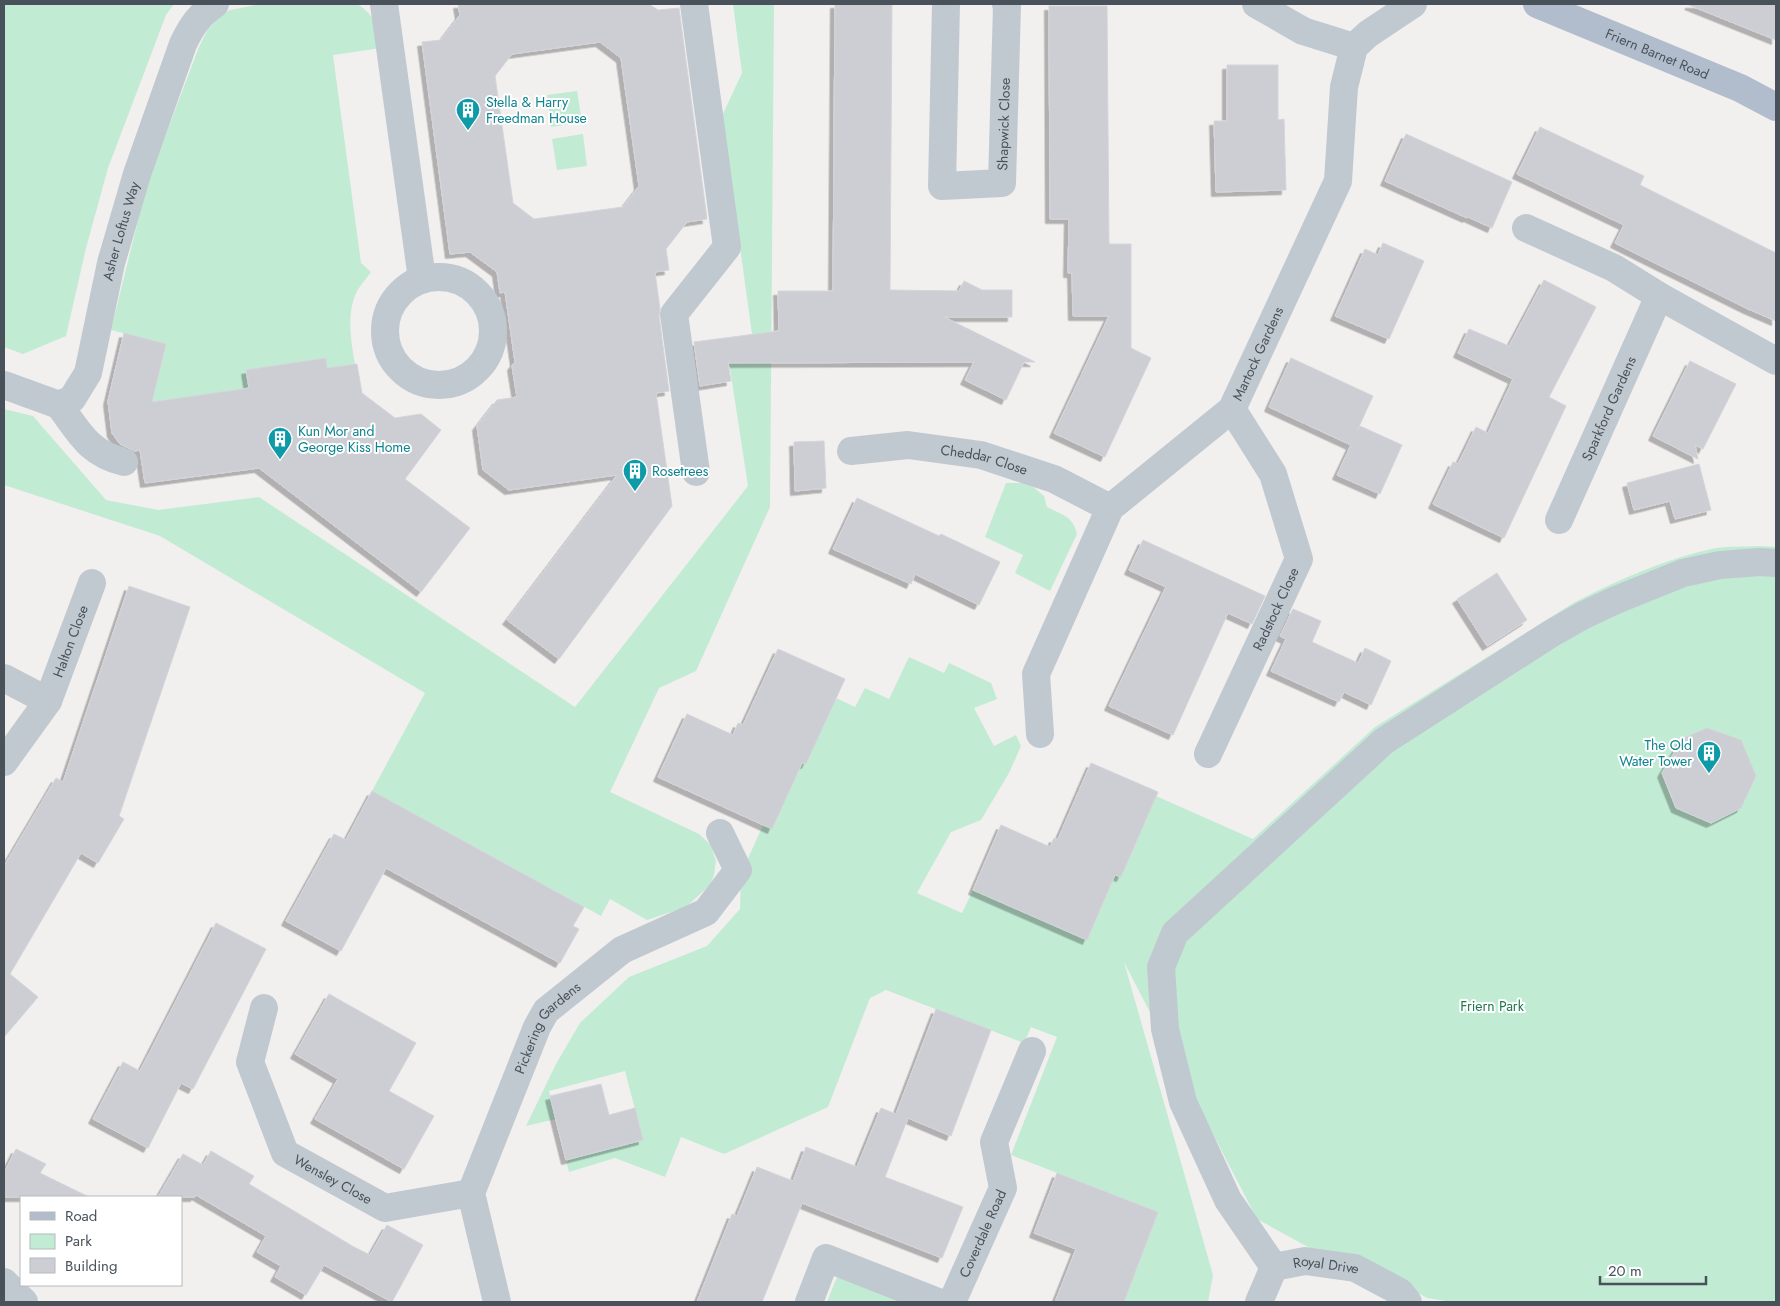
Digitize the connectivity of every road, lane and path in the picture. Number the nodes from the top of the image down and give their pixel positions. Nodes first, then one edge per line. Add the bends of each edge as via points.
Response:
1 (215, 4) edge
2 (384, 4) edge
3 (694, 4) edge
4 (946, 4) edge
5 (1006, 4) edge
6 (1256, 4) edge
7 (1413, 4) edge
8 (1538, 4) edge
9 (1354, 47) junction
10 (1776, 107) edge
11 (1526, 228) dead end
12 (422, 279) dead end
13 (1659, 296) junction
14 (1776, 361) edge
15 (4, 385) edge
16 (59, 405) junction
17 (1232, 409) junction
18 (851, 451) dead end
19 (124, 462) dead end
20 (696, 472) dead end
21 (1110, 508) junction
22 (1559, 520) dead end
23 (1776, 563) edge
24 (92, 583) dead end
25 (4, 678) edge
26 (48, 701) junction
27 (1040, 734) dead end
28 (1208, 754) dead end
29 (4, 762) edge
30 (720, 833) dead end
31 (264, 1008) dead end
32 (1032, 1051) dead end
33 (471, 1192) junction
34 (1274, 1267) junction
35 (4, 1282) edge
36 (24, 1302) edge
37 (497, 1302) edge
38 (808, 1302) edge
39 (938, 1302) edge
40 (952, 1302) edge
41 (1259, 1302) edge
42 (1408, 1302) edge

1 - 16 street, Asher Loftus Way via 192,26 183,44 137,174 111,262 88,373 72,398
2 - 12 street
3 - 20 street via 727,248 674,314
4 - 5 street, Shapwick Close via 942,186 1002,183
6 - 9 street via 1303,31
7 - 9 street
8 - 10 main road, Friern Barnet Road via 1740,88
9 - 17 street, Martock Gardens via 1344,87 1338,181
11 - 13 street via 1614,268
13 - 14 street
13 - 22 street, Sparkford Gardens
15 - 16 street
16 - 19 street via 94,449 108,458
17 - 21 street, Martock Gardens
17 - 28 street, Radstock Close via 1273,474 1298,559
18 - 21 street, Cheddar Close via 908,445 980,455 1054,479
21 - 27 street, Martock Gardens via 1036,674
23 - 34 street via 1720,565 1683,573 1584,614 1552,633 1384,740 1175,933 1161,966 1165,1029 1183,1102 1228,1200
24 - 26 street, Halton Close
25 - 26 street
26 - 29 street, Halton Close
30 - 33 street, Pickering Gardens via 738,870 706,912 622,950 546,1011
31 - 33 street, Wensley Close via 250,1062 285,1153 385,1208
32 - 40 street, Coverdale Road via 994,1142 1004,1188
33 - 37 street
34 - 41 street, Royal Drive
34 - 42 street, Royal Drive via 1305,1261 1355,1268 1400,1292
35 - 36 street
38 - 39 street via 826,1258

